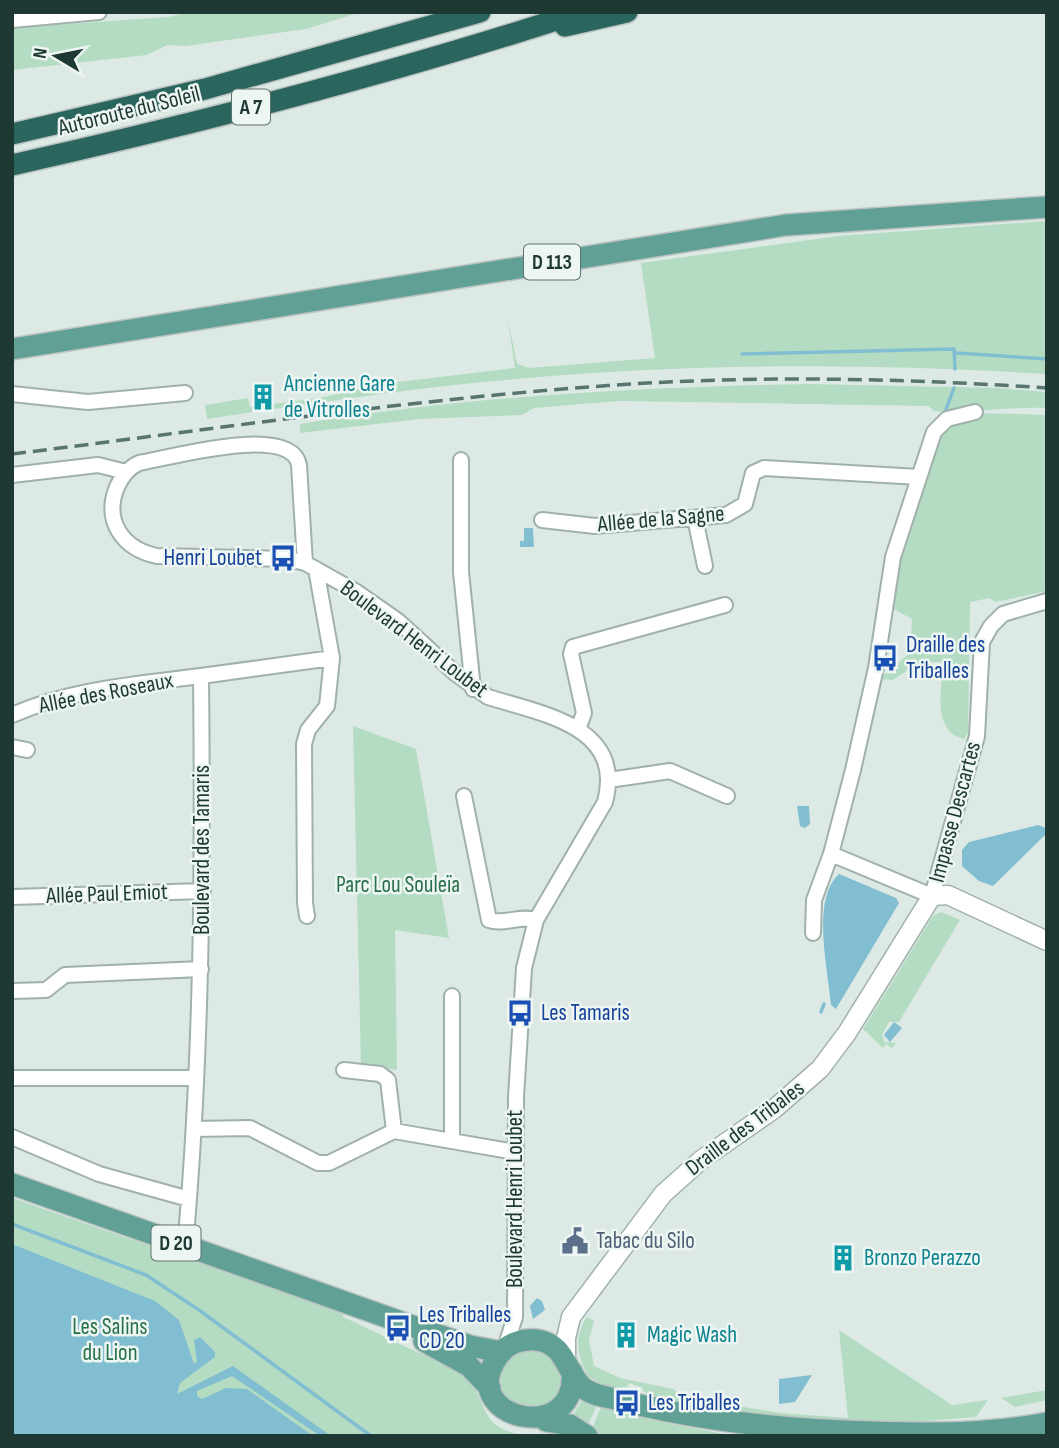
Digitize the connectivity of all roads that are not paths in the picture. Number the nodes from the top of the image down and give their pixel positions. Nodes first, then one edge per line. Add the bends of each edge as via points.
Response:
1 (99, 12) edge
2 (480, 12) edge
3 (581, 12) edge
4 (626, 12) edge
5 (12, 20) edge
6 (488, 43) junction
7 (12, 134) edge
8 (12, 165) edge
9 (1047, 207) edge
10 (12, 340) edge
11 (60, 341) junction
12 (12, 349) edge
13 (185, 393) dead end
14 (12, 394) edge
15 (975, 412) dead end
16 (461, 460) dead end
17 (126, 472) junction
18 (12, 475) edge
19 (919, 477) junction
20 (695, 518) junction
21 (542, 520) dead end
22 (310, 566) junction
23 (705, 566) dead end
24 (1047, 601) edge
25 (725, 605) dead end
26 (332, 658) junction
27 (201, 676) junction
28 (473, 689) junction
29 (12, 715) edge
30 (578, 729) junction
31 (609, 780) junction
32 (464, 796) dead end
33 (727, 796) dead end
34 (831, 855) junction
35 (203, 891) junction
36 (932, 896) junction
37 (12, 897) edge
38 (307, 916) dead end
39 (536, 920) junction
40 (813, 933) dead end
41 (1047, 941) edge
42 (201, 969) junction
43 (12, 991) edge
44 (453, 996) dead end
45 (344, 1070) dead end
46 (12, 1078) edge
47 (196, 1078) junction
48 (194, 1129) junction
49 (394, 1131) junction
50 (12, 1137) edge
51 (452, 1140) junction
52 (515, 1152) junction
53 (12, 1184) edge
54 (189, 1199) junction
55 (185, 1247) junction
56 (340, 1301) junction
57 (515, 1317) junction
58 (571, 1317) junction
59 (538, 1340) junction
60 (503, 1350) junction
61 (569, 1365) junction
62 (489, 1388) junction
63 (1047, 1409) edge
64 (546, 1421) junction
65 (1047, 1423) edge
66 (886, 1433) junction
67 (587, 1436) edge

1 - 5 street
2 - 7 highway, Autoroute du Soleil / A 7 via 205,89
3 - 6 highway, Autoroute du Soleil / A 7
4 - 6 highway
6 - 8 highway, Autoroute du Soleil / A 7
9 - 11 main road, D 113 via 786,225
10 - 11 street
11 - 12 main road, D 113
13 - 14 street via 88,402
15 - 19 street via 956,415 941,425 930,441
16 - 28 street via 461,572
17 - 18 street via 98,464
17 - 22 street, Boulevard Henri Loubet via 112,500 112,516 120,535 139,551 157,556 288,559
17 - 22 street via 139,463 257,444 294,452
19 - 20 street, Allée de la Sagne via 764,468 753,473 741,509
19 - 34 street via 893,557 876,668
20 - 21 street, Allée de la Sagne via 595,526
20 - 23 street
22 - 26 street
22 - 28 street, Boulevard Henri Loubet via 398,621
24 - 36 street, Impasse Descartes via 1003,614 982,642 977,736
25 - 30 street via 576,645 571,654 584,713
26 - 27 street
26 - 38 street via 327,706 308,730 304,744
27 - 29 street, Allée des Roseaux via 58,698
27 - 35 street, Boulevard des Tamaris
28 - 30 street, Boulevard Henri Loubet
30 - 31 street, Boulevard Henri Loubet via 602,752
31 - 33 street via 670,771
31 - 39 street, Boulevard Henri Loubet via 605,802
32 - 39 street via 489,920
34 - 36 street
34 - 40 street via 814,900
35 - 37 street, Allée Paul Emiot
35 - 42 street, Boulevard des Tamaris
36 - 41 street via 948,895
36 - 58 street, Draille des Tribales via 827,1060 802,1087 701,1160 663,1194
39 - 52 street, Boulevard Henri Loubet via 523,968
42 - 43 street via 65,975 46,990
42 - 47 street, Boulevard des Tamaris
44 - 51 street
45 - 49 street via 386,1078
46 - 47 street
47 - 48 street, Boulevard des Tamaris
48 - 49 street via 250,1128 309,1160 325,1163
48 - 54 street, Boulevard des Tamaris
49 - 51 street
50 - 54 street via 99,1174
51 - 52 street
52 - 57 street, Boulevard Henri Loubet
53 - 55 main road, D 20
54 - 55 street, Boulevard des Tamaris
55 - 56 main road, D 20
56 - 60 main road, D 20 via 470,1346
56 - 62 main road, D 20 via 462,1361
57 - 59 street, Boulevard Henri Loubet
57 - 60 street, Boulevard Henri Loubet
58 - 59 street, Draille des Tribales
58 - 61 street, Draille des Tribales via 566,1338
59 - 60 main road via 516,1342
59 - 61 main road via 551,1345
60 - 62 main road via 494,1362
61 - 64 main road via 570,1396
61 - 66 main road via 581,1385 594,1394 690,1416 752,1426
62 - 64 main road via 500,1410 510,1418
63 - 66 main road
64 - 67 main road via 570,1425
65 - 66 main road via 977,1433

